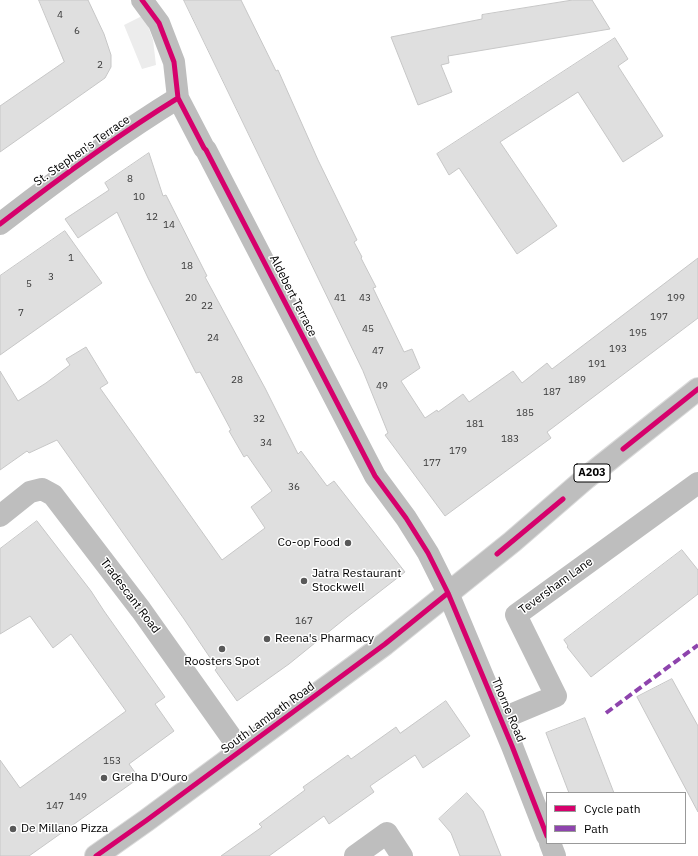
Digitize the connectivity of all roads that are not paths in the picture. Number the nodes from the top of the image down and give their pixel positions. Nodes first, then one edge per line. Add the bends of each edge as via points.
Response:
1 (142, 0) edge
2 (178, 98) junction
3 (0, 224) edge
4 (698, 389) edge
5 (698, 483) edge
6 (0, 516) edge
7 (448, 593) junction
8 (501, 719) junction
9 (241, 751) junction
10 (546, 833) edge
11 (550, 844) edge
12 (96, 856) edge
13 (355, 856) edge
14 (402, 856) edge
15 (555, 856) edge

1 - 2 main road, Aldebert Terrace via 159,23 174,62
2 - 3 main road, St. Stephen's Terrace via 69,171
2 - 7 main road, Aldebert Terrace via 375,476 428,553
4 - 7 main road, South Lambeth Road / A203
5 - 8 main road, Teversham Lane via 516,615 556,696
6 - 9 main road, Tradescant Road via 30,492 42,489 53,496 141,610
7 - 8 main road, Thorne Road
7 - 9 main road, South Lambeth Road / A203 via 385,644
8 - 10 main road, Thorne Road
9 - 12 main road, South Lambeth Road / A203
11 - 15 main road
13 - 14 main road via 387,833

